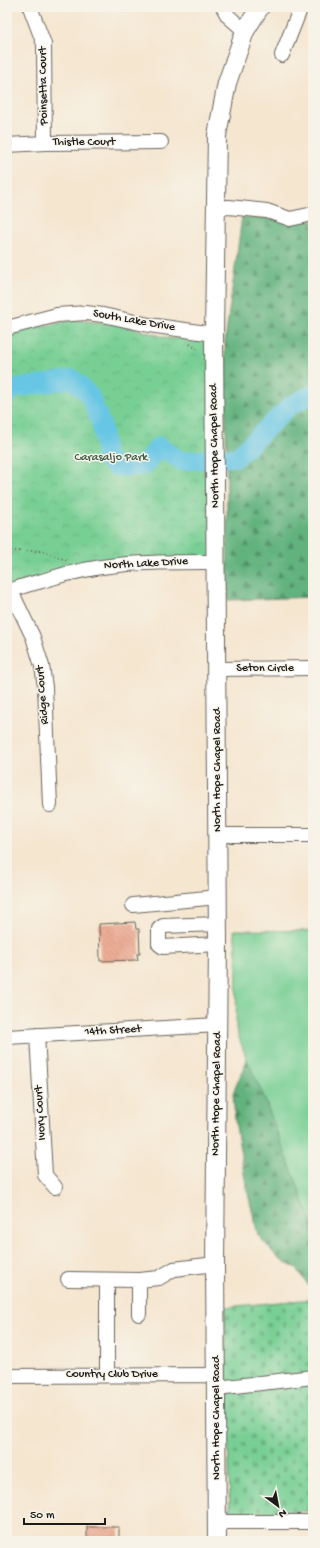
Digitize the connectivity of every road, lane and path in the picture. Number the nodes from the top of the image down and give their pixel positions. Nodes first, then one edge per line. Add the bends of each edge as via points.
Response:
1 (30, 7) edge
2 (223, 7) edge
3 (260, 7) edge
4 (301, 7) edge
5 (245, 31) junction
6 (282, 55) dead end
7 (161, 142) dead end
8 (45, 143) junction
9 (7, 145) edge
10 (216, 208) junction
11 (313, 214) edge
12 (7, 328) edge
13 (214, 334) junction
14 (184, 343) dead end
15 (196, 349) dead end
16 (7, 551) edge
17 (216, 562) junction
18 (87, 569) junction
19 (9, 592) edge
20 (313, 668) edge
21 (217, 669) junction
22 (50, 805) dead end
23 (218, 835) junction
24 (313, 835) edge
25 (218, 897) junction
26 (133, 905) dead end
27 (218, 924) junction
28 (218, 944) junction
29 (218, 1025) junction
30 (37, 1035) junction
31 (7, 1037) edge
32 (55, 1187) dead end
33 (215, 1264) junction
34 (68, 1279) dead end
35 (107, 1280) junction
36 (139, 1280) junction
37 (139, 1314) dead end
38 (107, 1375) junction
39 (7, 1376) edge
40 (313, 1377) edge
41 (217, 1381) junction
42 (217, 1522) junction
43 (313, 1522) edge
44 (217, 1541) edge

1 - 8 street, Poinsetta Court via 44,44
2 - 5 street via 228,16
3 - 5 main road, North Hope Chapel Road
4 - 6 street
5 - 10 main road, North Hope Chapel Road via 227,83 217,135
7 - 8 street, Thistle Court
8 - 9 street, Thistle Court
10 - 11 street via 267,211 290,219
10 - 13 main road, North Hope Chapel Road
12 - 13 street, South Lake Drive via 57,315 86,313
13 - 17 main road, North Hope Chapel Road
14 - 15 path via 191,344
16 - 18 path via 42,551
17 - 18 street, North Lake Drive via 127,563
17 - 21 main road, North Hope Chapel Road
18 - 19 street, North Lake Drive
19 - 22 street, Ridge Court via 33,637 42,666
20 - 21 street, Seton Circle
21 - 23 main road, North Hope Chapel Road
23 - 24 street
23 - 25 main road, North Hope Chapel Road
25 - 26 street
25 - 27 main road, North Hope Chapel Road
27 - 28 main road, North Hope Chapel Road
27 - 28 street via 163,926 159,929 159,944 163,947
28 - 29 main road, North Hope Chapel Road
29 - 30 street, 14th Street
29 - 33 main road, North Hope Chapel Road
30 - 31 street, 14th Street
30 - 32 street, Ivory Court via 45,1175
33 - 36 street via 174,1269 159,1278
33 - 41 main road, North Hope Chapel Road
34 - 35 street
35 - 36 street
35 - 38 street
36 - 37 street
38 - 39 street, Country Club Drive
38 - 41 street, Country Club Drive
40 - 41 street, Country Club Drive
41 - 42 main road, North Hope Chapel Road
42 - 43 street
42 - 44 main road, North Hope Chapel Road

